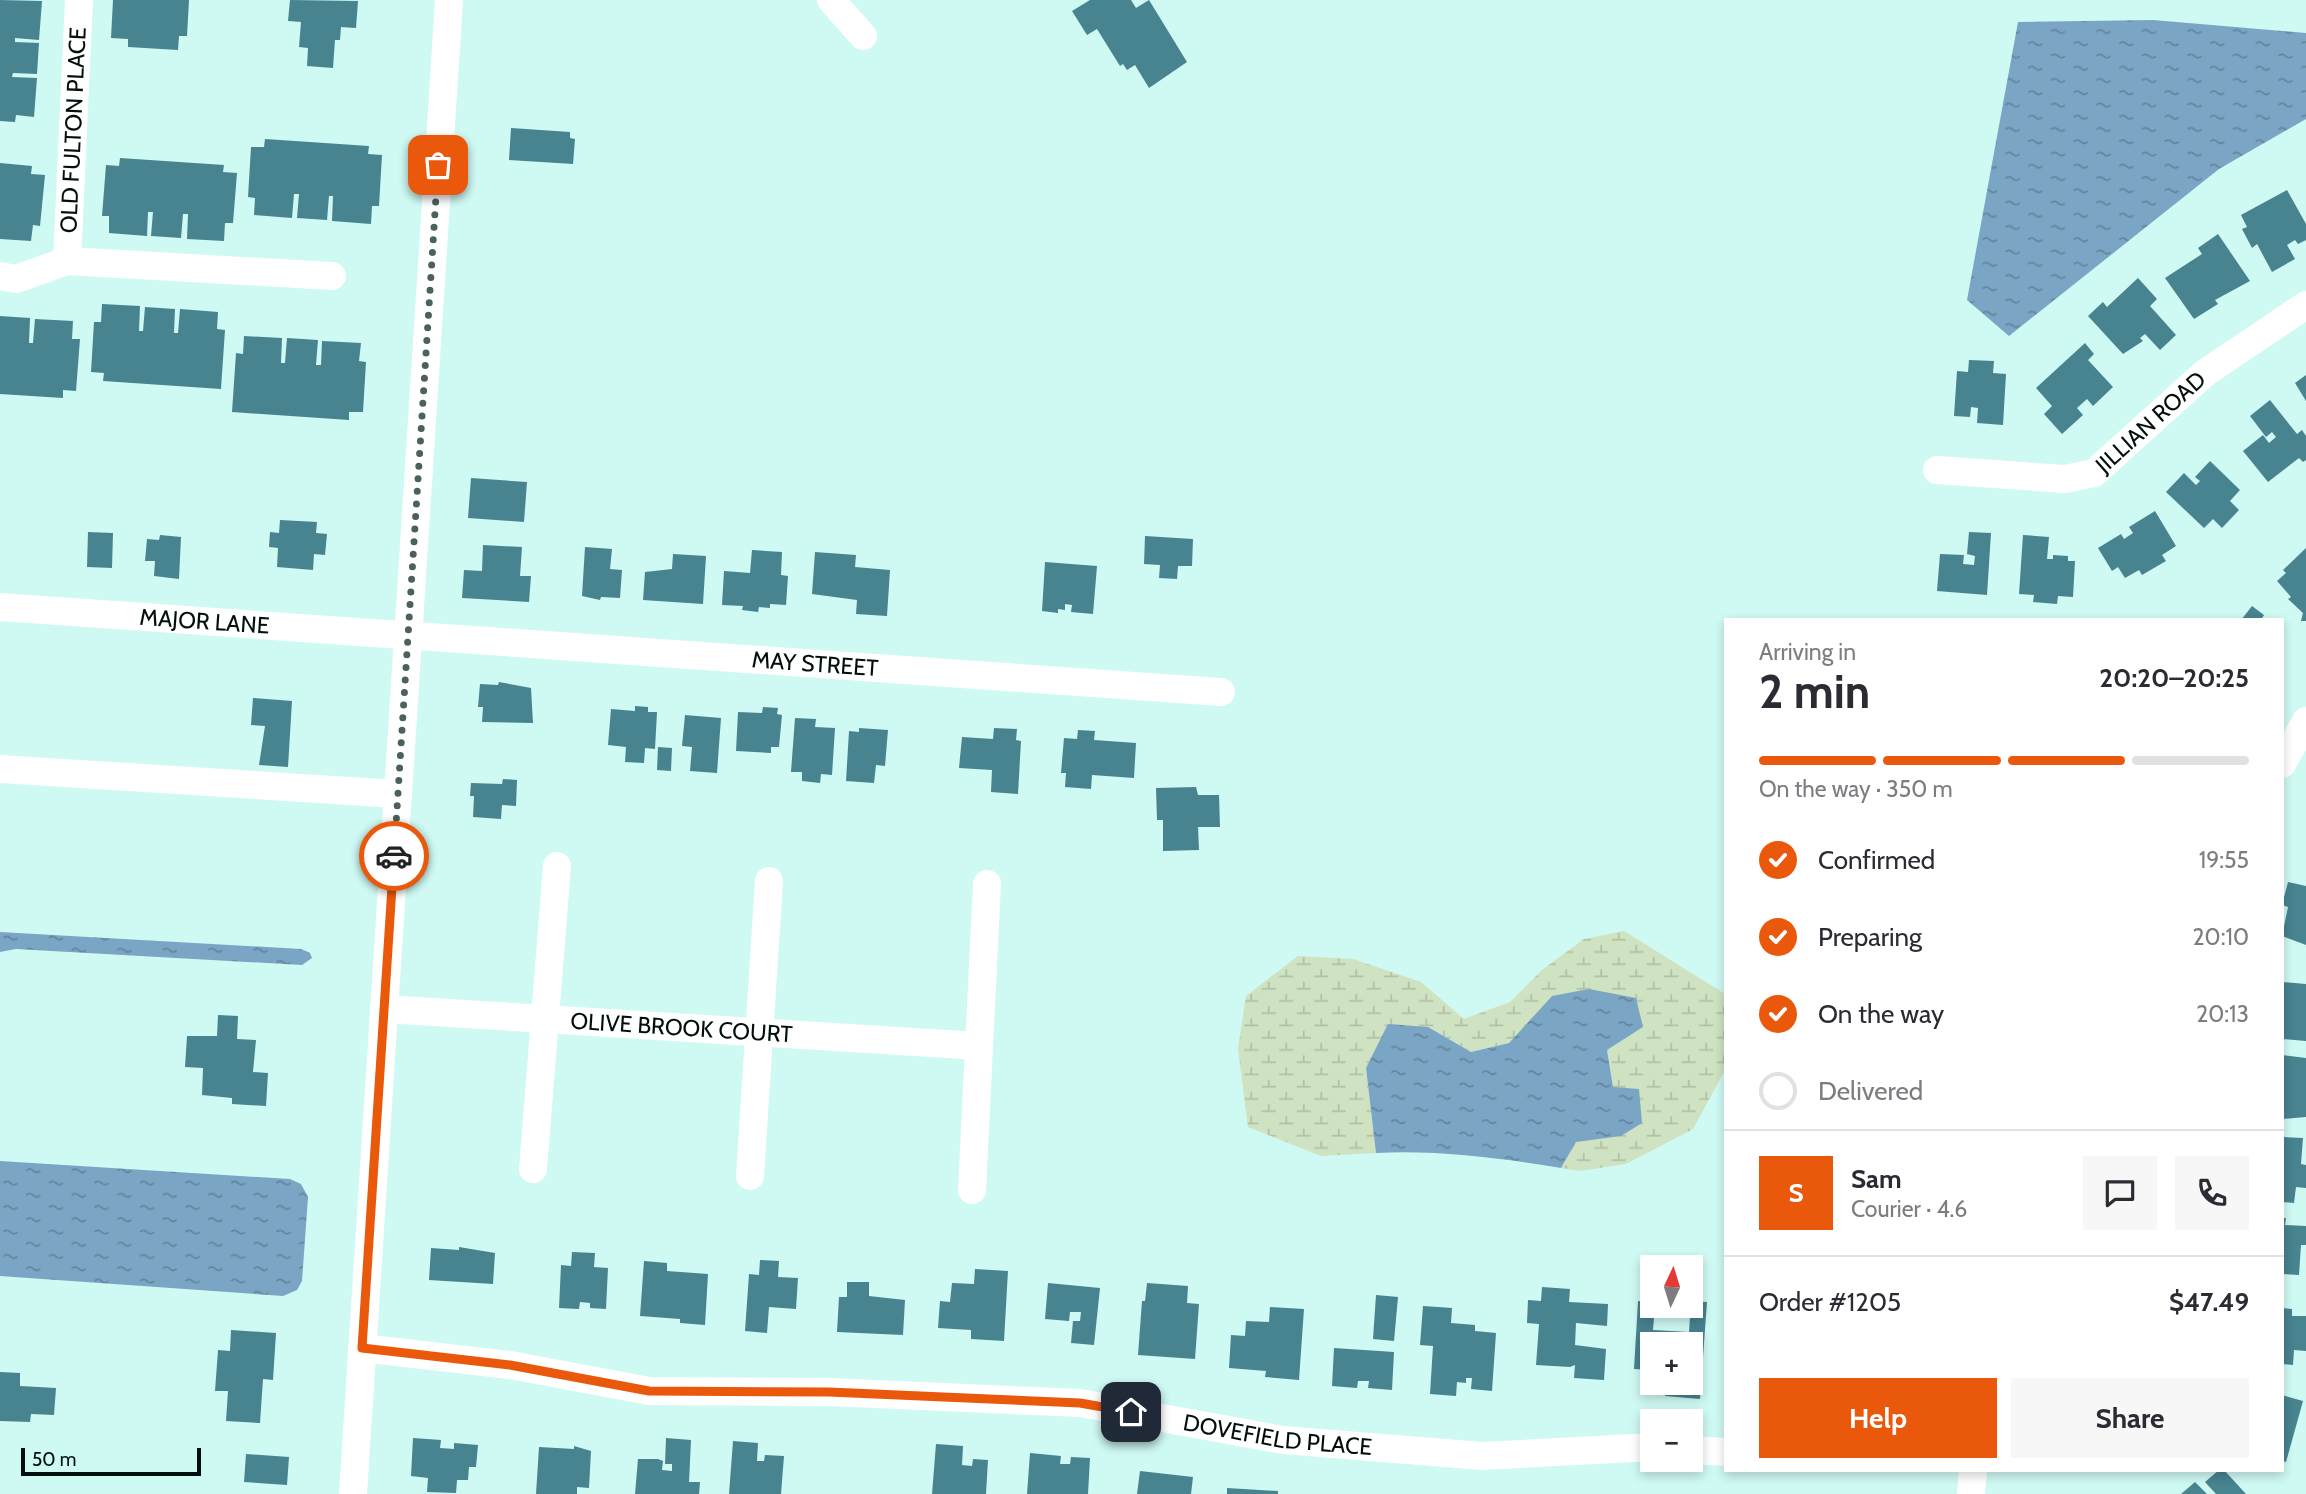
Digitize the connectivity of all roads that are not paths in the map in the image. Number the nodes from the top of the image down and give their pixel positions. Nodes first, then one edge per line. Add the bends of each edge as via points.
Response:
1 (79, 0) edge
2 (449, 0) edge
3 (831, 0) edge
4 (863, 36) dead end
5 (67, 261) junction
6 (0, 276) edge
7 (332, 276) dead end
8 (2306, 306) edge
9 (1937, 470) dead end
10 (0, 607) edge
11 (408, 634) junction
12 (1222, 692) dead end
13 (2306, 721) edge
14 (2284, 760) edge
15 (0, 769) edge
16 (398, 794) junction
17 (557, 866) dead end
18 (769, 881) dead end
19 (987, 884) dead end
20 (384, 1009) junction
21 (545, 1019) junction
22 (760, 1032) junction
23 (979, 1046) junction
24 (533, 1169) dead end
25 (751, 1175) dead end
26 (972, 1190) dead end
27 (362, 1348) junction
28 (1640, 1448) edge
29 (1703, 1451) edge
30 (1724, 1452) edge
31 (1973, 1472) edge
32 (353, 1494) edge
33 (1971, 1494) edge

1 - 5 street, OLD FULTON PLACE
2 - 11 street
3 - 4 street
5 - 6 street via 16,279
5 - 7 street
8 - 9 street, JILLIAN ROAD via 2205,373 2094,473 2065,479
10 - 11 street, MAJOR LANE
11 - 12 street, MAY STREET
11 - 16 street
13 - 14 street
15 - 16 street
16 - 20 street
17 - 21 street
18 - 22 street
19 - 23 street
20 - 21 street, OLIVE BROOK COURT
20 - 27 street
21 - 22 street, OLIVE BROOK COURT
21 - 24 street
22 - 23 street, OLIVE BROOK COURT
22 - 25 street
23 - 26 street
27 - 28 street, DOVEFIELD PLACE via 510,1365 649,1391 829,1392 1080,1403 1283,1440 1482,1456
27 - 32 street
29 - 30 street
31 - 33 street

